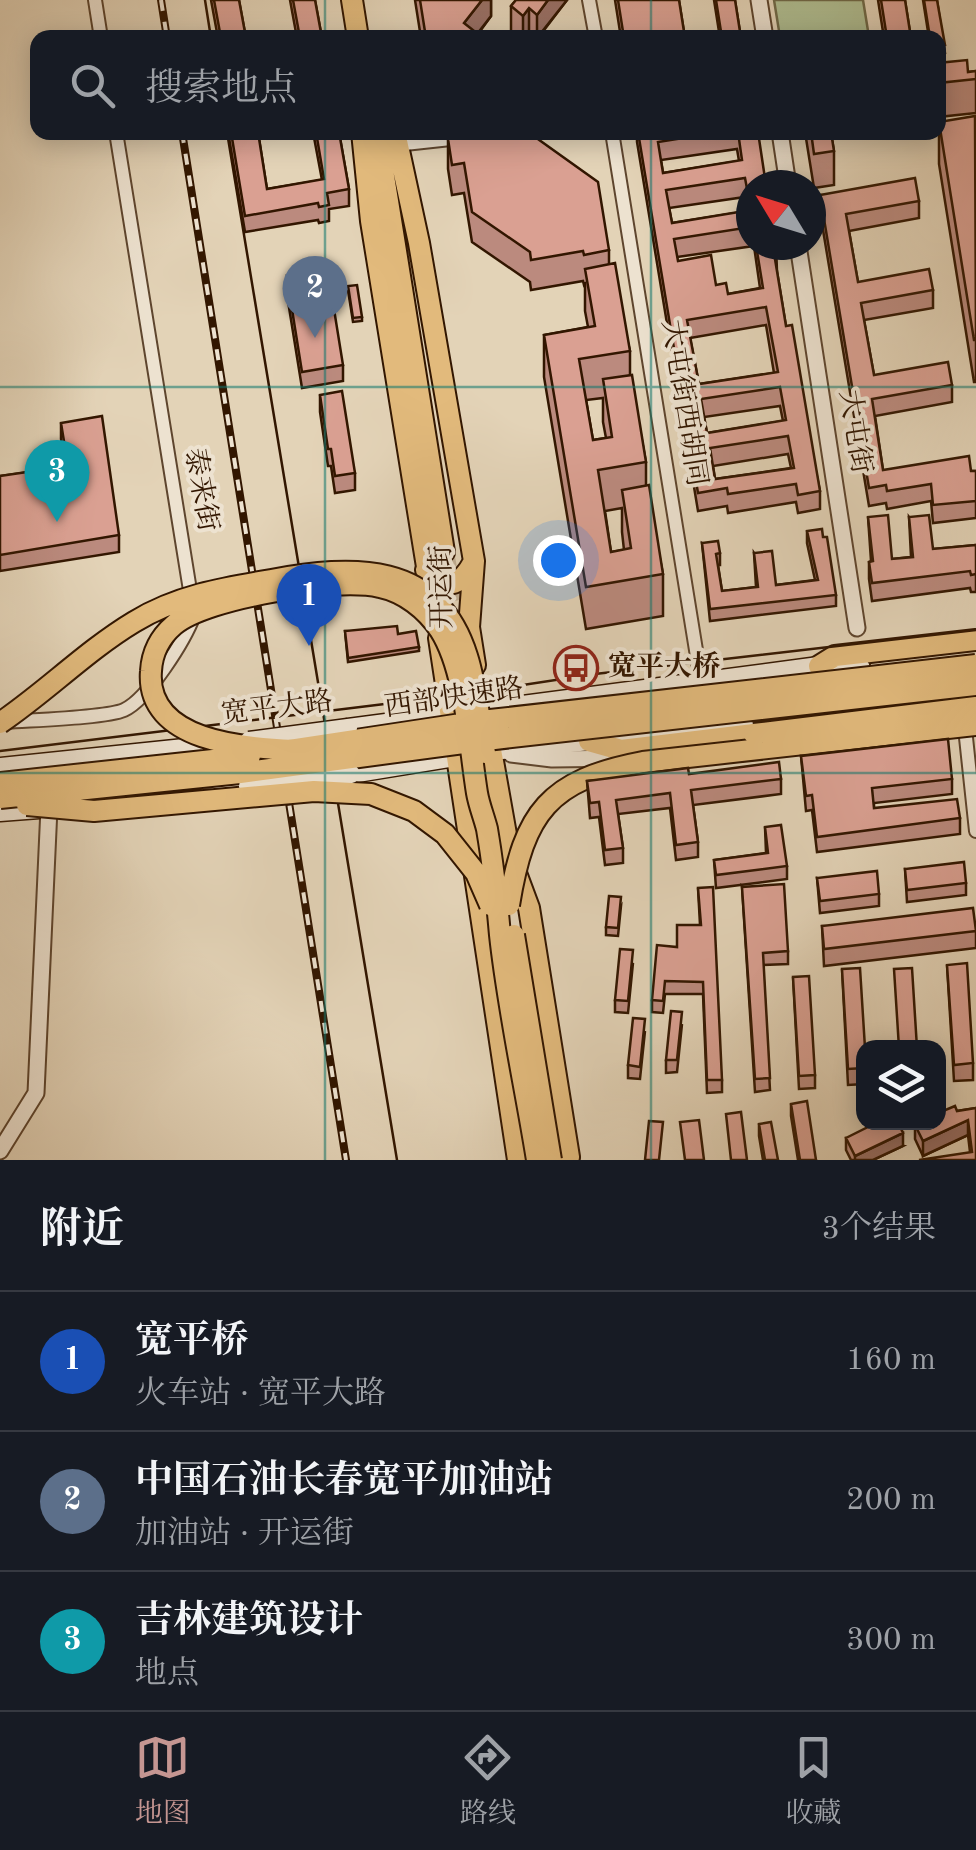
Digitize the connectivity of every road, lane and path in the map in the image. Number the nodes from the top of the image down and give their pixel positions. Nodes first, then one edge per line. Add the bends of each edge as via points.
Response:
1 (95, 0) edge
2 (352, 0) edge
3 (590, 0) edge
4 (759, 0) edge
5 (100, 30) edge
6 (357, 30) edge
7 (595, 30) edge
8 (764, 30) edge
9 (117, 140) edge
10 (363, 140) edge
11 (378, 140) edge
12 (398, 140) edge
13 (613, 140) edge
14 (781, 140) edge
15 (786, 170) edge
16 (800, 260) edge
17 (444, 552) tunnel mouth
18 (474, 561) junction
19 (426, 570) junction
20 (857, 628) dead end
21 (976, 640) edge
22 (976, 655) edge
23 (976, 664) edge
24 (819, 666) junction
25 (702, 681) junction
26 (976, 684) edge
27 (971, 703) edge
28 (483, 708) junction
29 (452, 712) junction
30 (0, 723) edge
31 (976, 725) edge
32 (589, 741) junction
33 (294, 750) junction
34 (492, 751) junction
35 (458, 756) junction
36 (0, 767) edge
37 (0, 783) edge
38 (0, 800) edge
39 (49, 808) junction
40 (0, 812) edge
41 (976, 831) edge
42 (504, 920) junction
43 (539, 1138) junction
44 (0, 1151) edge
45 (563, 1159) edge
46 (519, 1160) edge
47 (537, 1160) edge

1 - 5 street
2 - 6 main road
3 - 7 street
4 - 8 street
9 - 30 street, 泰来街 via 194,615 147,690 124,710
10 - 19 main road, 开运街
11 - 17 main road, 开运街
12 - 18 main road, 开运街
13 - 25 street, 大屯街西胡同
14 - 15 street
16 - 20 street, 大屯街
18 - 19 main road via 464,578 448,585
18 - 28 main road, 开运街 via 469,627
19 - 29 main road, 开运街
21 - 24 main road via 834,656
22 - 24 main road, 宽平大路 via 840,671
23 - 33 main road, 西部快速路, bridge via 481,721
24 - 25 main road, 宽平大路
25 - 28 main road, 宽平大路
26 - 38 main road, 西部快速路, bridge
27 - 32 main road
27 - 32 main road, bridge via 621,750
27 - 34 street via 908,725 607,760
27 - 41 street
28 - 29 main road, 宽平大路
28 - 34 main road, 开运街
29 - 35 main road, 开运街
29 - 36 main road, 宽平大路, bridge
30 - 42 main road, bridge via 110,638 184,598 318,572 372,571 398,578 442,612 467,656
31 - 42 main road, bridge via 602,771 542,809 524,838
32 - 34 main road
33 - 37 main road, 西部快速路, bridge
33 - 42 main road, bridge via 212,741 168,716 150,676 163,636 210,606 331,584 381,587 427,613 446,640 458,678
34 - 35 main road
34 - 45 main road, 开运街 via 510,857 528,908
35 - 39 main road, bridge
35 - 46 main road, 开运街
38 - 42 main road, bridge via 94,811 314,792 380,796 425,818 466,856
39 - 40 main road
39 - 44 street via 36,1093
42 - 43 main road
42 - 45 main road, bridge
42 - 47 main road, bridge
43 - 45 main road
43 - 46 main road, 开运街

